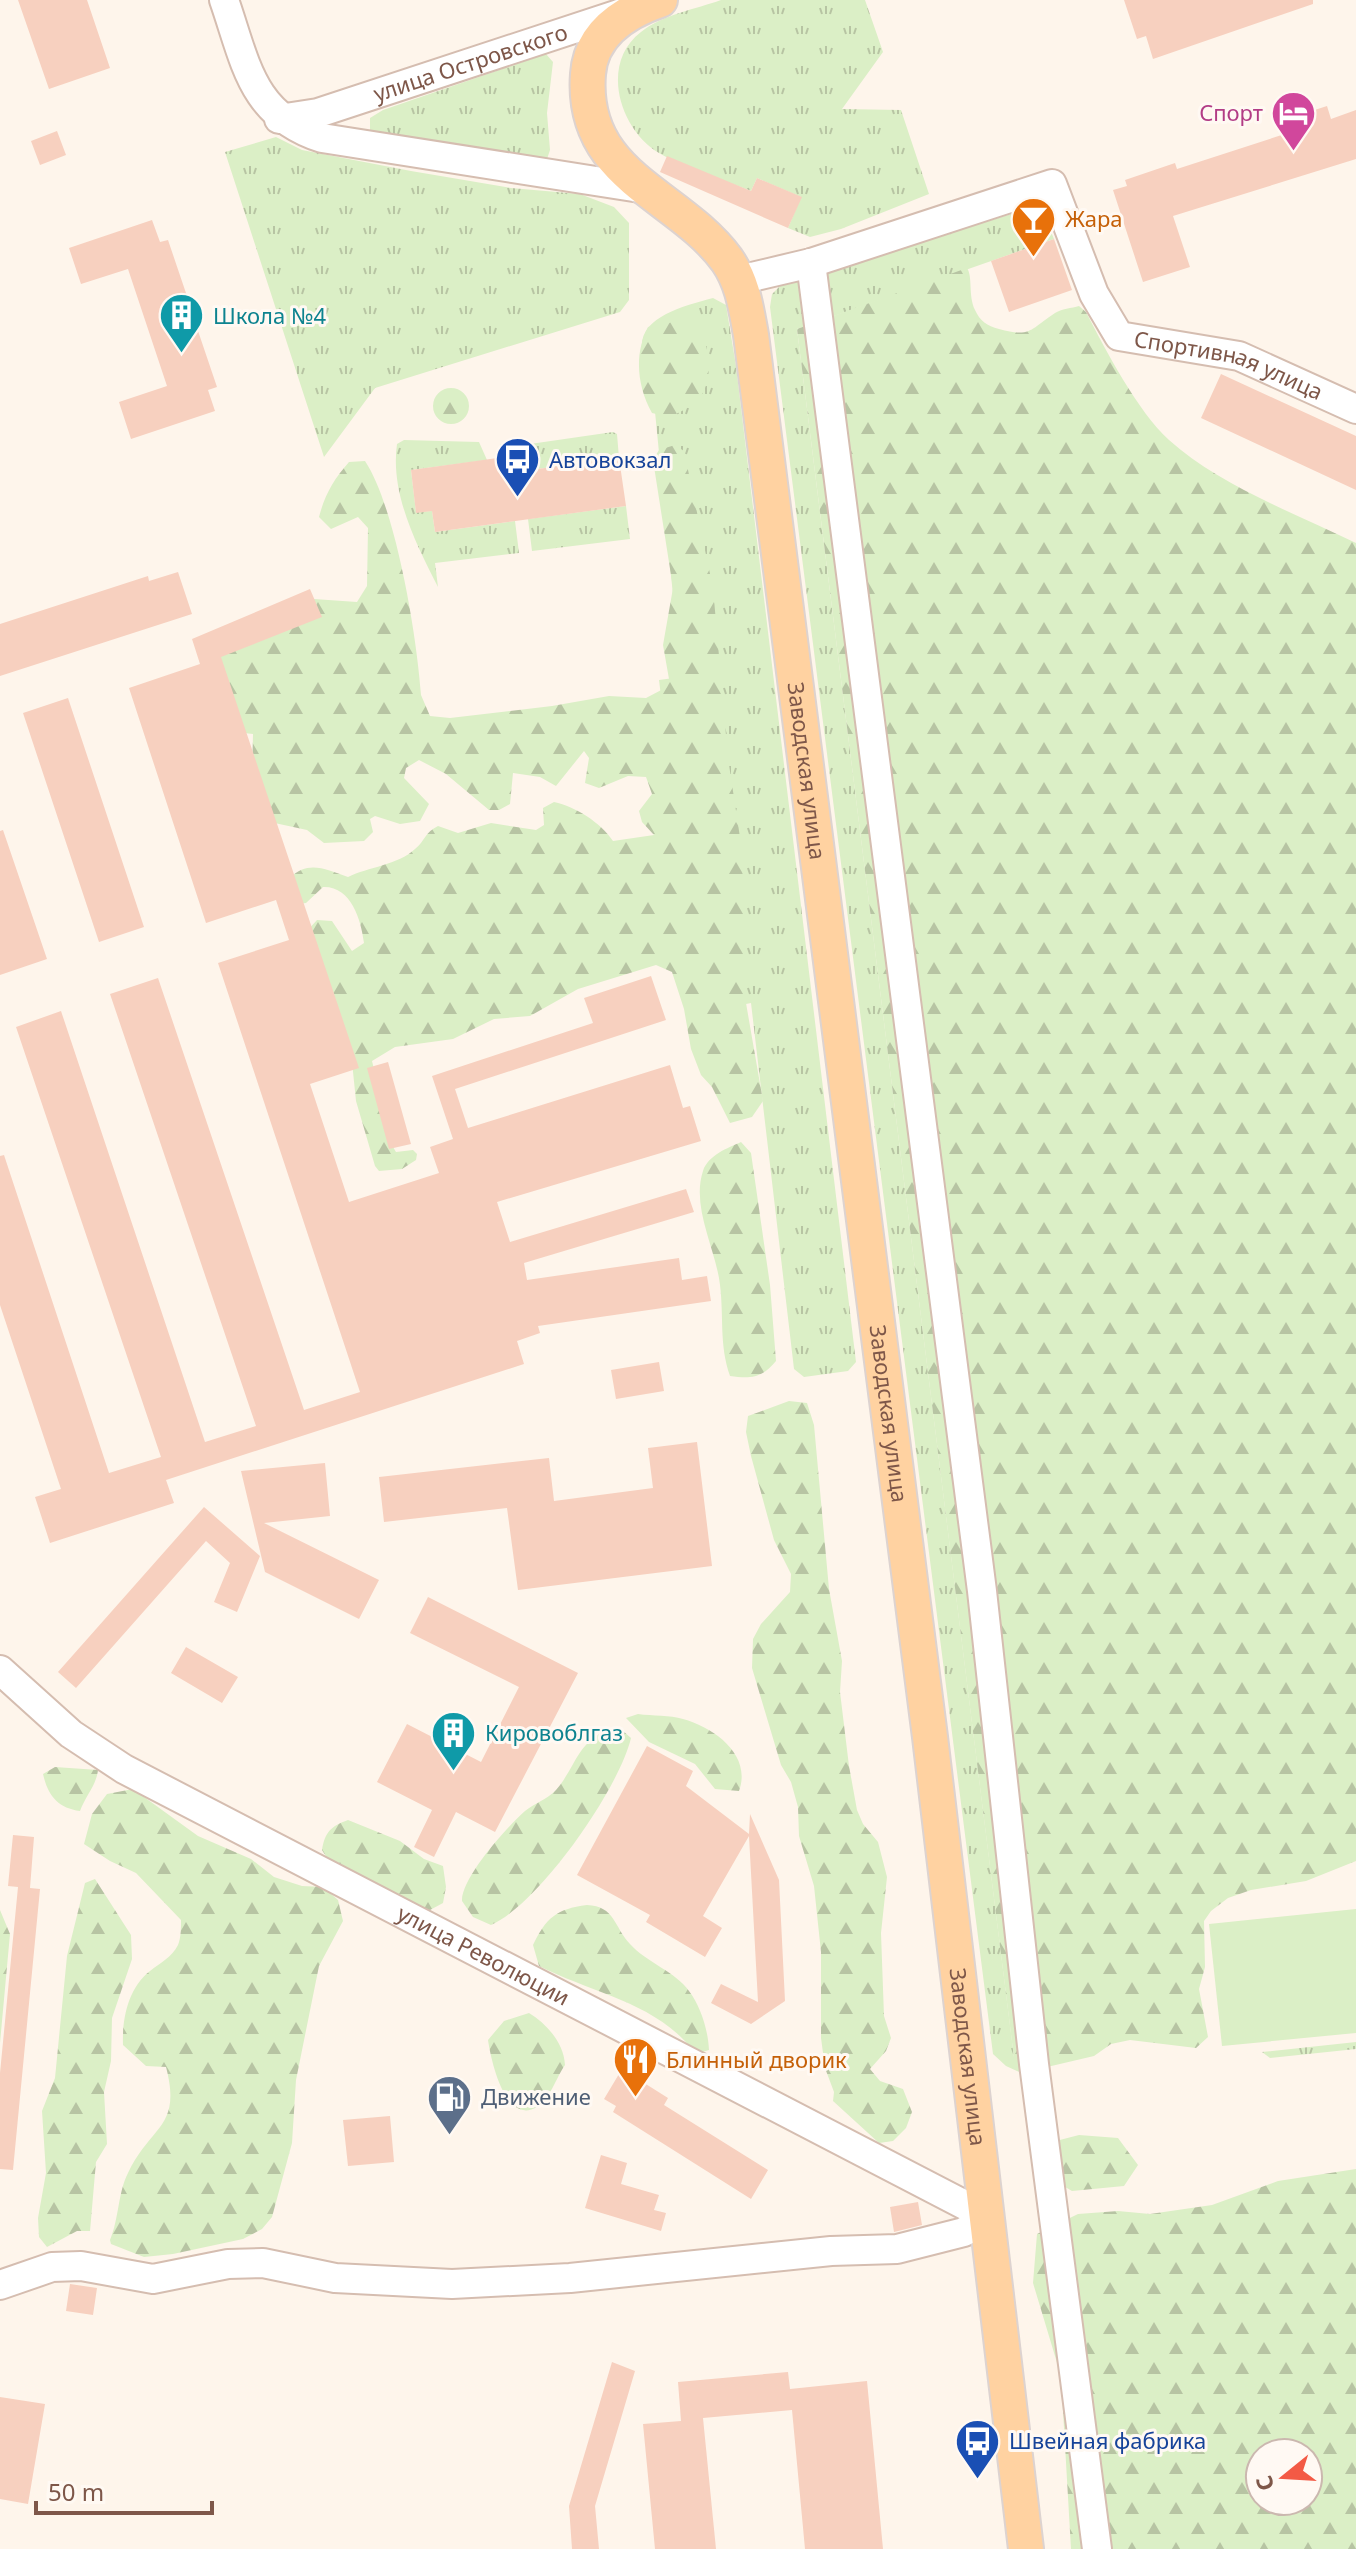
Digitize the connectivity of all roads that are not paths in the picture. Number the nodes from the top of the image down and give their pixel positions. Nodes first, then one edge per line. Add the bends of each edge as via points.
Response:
1 (224, 0) edge
2 (654, 2) edge
3 (279, 119) junction
4 (640, 188) junction
5 (811, 263) junction
6 (739, 280) junction
7 (1356, 409) edge
8 (0, 1670) edge
9 (986, 2216) junction
10 (0, 2285) edge
11 (1026, 2549) edge
12 (1097, 2549) edge

1 - 3 street via 253,83
2 - 3 street, улица Островского via 318,113
2 - 4 main road via 604,32 587,78 598,135 611,158
3 - 4 street via 322,138
4 - 6 main road via 706,235
5 - 6 street
5 - 7 street, Спортивная улица via 1052,184 1081,266 1119,336 1239,356
5 - 12 street via 982,1591 1034,2064
6 - 9 main road, Заводская улица via 751,335 932,1753
8 - 9 street, улица Революции via 71,1734 124,1769
9 - 10 street via 964,2232 897,2249 570,2278 452,2284 335,2278 263,2263 228,2264 153,2279 81,2266 52,2267
9 - 11 main road, Заводская улица

